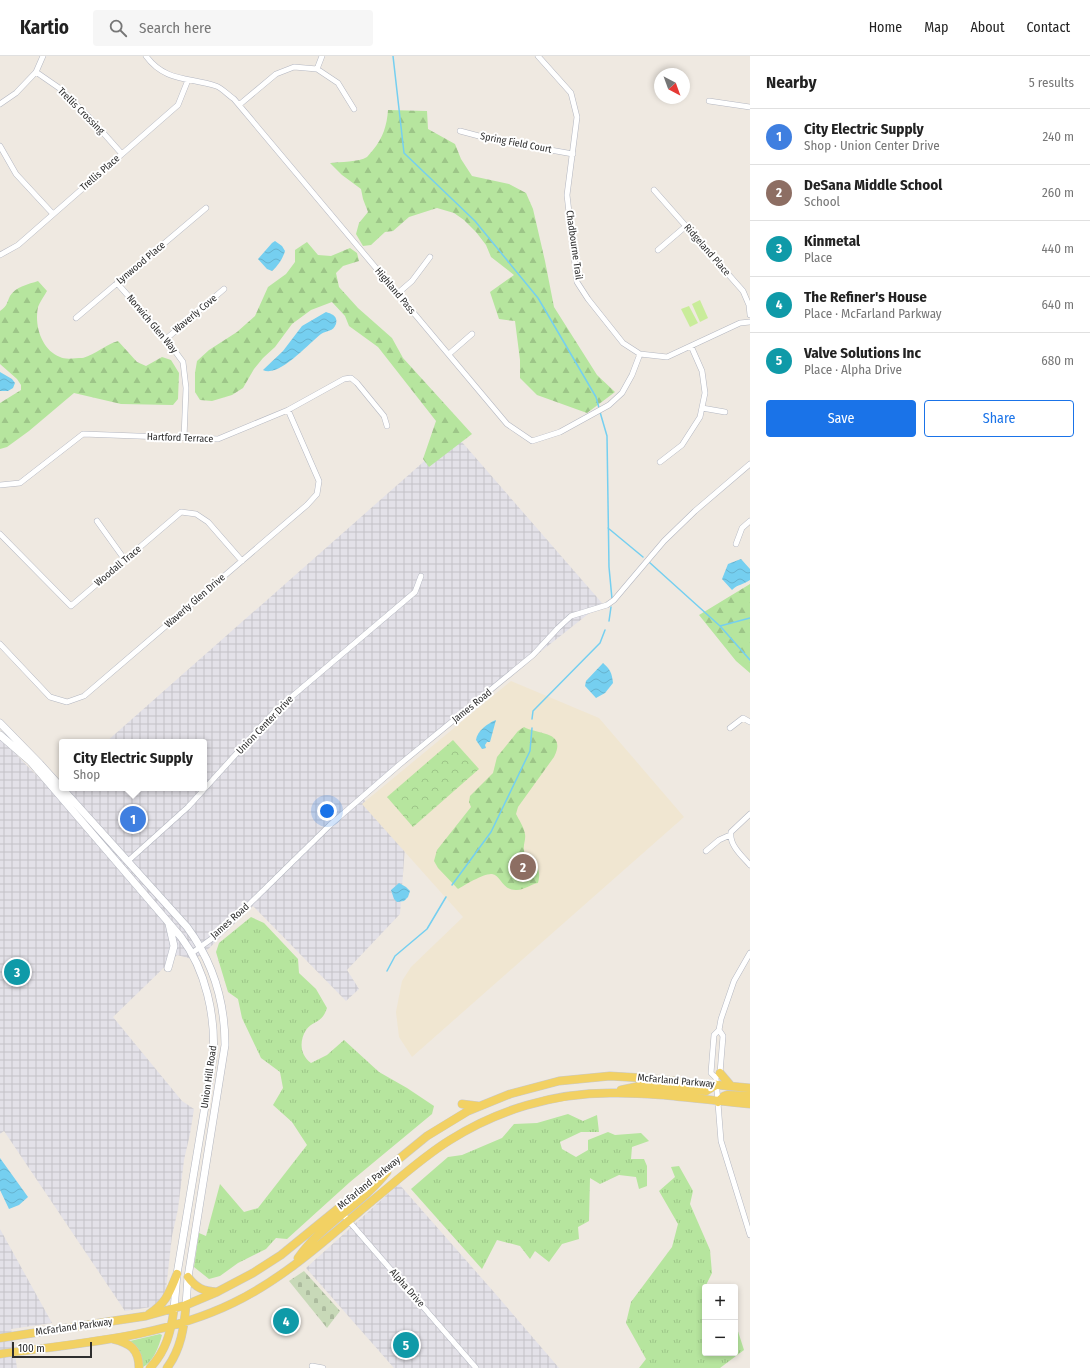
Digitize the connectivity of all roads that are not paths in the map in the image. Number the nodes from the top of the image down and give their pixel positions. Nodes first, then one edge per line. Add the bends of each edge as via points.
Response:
1 (43, 56) edge
2 (146, 56) edge
3 (322, 56) edge
4 (538, 56) edge
5 (317, 69) junction
6 (36, 72) junction
7 (188, 80) junction
8 (709, 101) dead end
9 (0, 104) edge
10 (239, 105) junction
11 (750, 107) edge
12 (354, 109) dead end
13 (460, 131) dead end
14 (0, 146) edge
15 (122, 154) junction
16 (573, 154) junction
17 (654, 190) dead end
18 (206, 208) dead end
19 (54, 214) junction
20 (686, 226) junction
21 (658, 250) dead end
22 (0, 254) edge
23 (430, 256) dead end
24 (117, 283) junction
25 (224, 289) dead end
26 (397, 294) junction
27 (750, 315) edge
28 (76, 318) dead end
29 (750, 322) edge
30 (472, 334) dead end
31 (166, 339) junction
32 (691, 346) junction
33 (449, 354) junction
34 (640, 354) junction
35 (702, 408) junction
36 (288, 410) junction
37 (725, 412) dead end
38 (387, 426) dead end
39 (184, 438) junction
40 (660, 462) dead end
41 (750, 464) edge
42 (0, 485) edge
43 (750, 520) edge
44 (96, 521) dead end
45 (0, 534) edge
46 (736, 544) dead end
47 (125, 560) junction
48 (242, 561) junction
49 (421, 576) dead end
50 (0, 644) edge
51 (750, 722) edge
52 (0, 723) edge
53 (730, 728) dead end
54 (0, 735) edge
55 (59, 785) edge
56 (207, 786) edge
57 (64, 791) edge
58 (203, 791) edge
59 (750, 814) edge
60 (730, 836) junction
61 (706, 851) dead end
62 (128, 861) junction
63 (750, 865) edge
64 (168, 922) junction
65 (201, 946) junction
66 (192, 952) junction
67 (750, 953) edge
68 (168, 968) dead end
69 (719, 1030) junction
70 (717, 1079) junction
71 (750, 1088) edge
72 (610, 1093) junction
73 (750, 1096) edge
74 (718, 1102) junction
75 (462, 1104) dead end
76 (750, 1104) edge
77 (479, 1106) junction
78 (343, 1214) junction
79 (750, 1235) edge
80 (177, 1274) junction
81 (188, 1277) junction
82 (217, 1292) junction
83 (186, 1305) junction
84 (174, 1309) junction
85 (146, 1316) junction
86 (185, 1323) junction
87 (171, 1327) junction
88 (0, 1338) edge
89 (110, 1338) junction
90 (0, 1354) edge
91 (312, 1366) dead end
92 (139, 1368) edge
93 (150, 1368) edge
94 (167, 1368) edge
95 (324, 1368) edge
96 (476, 1368) edge

1 - 6 street
2 - 7 street, Highland Pass via 153,66 177,78
3 - 5 street
4 - 16 street, Chadbourne Trail via 571,93 578,117
5 - 10 street via 294,67 276,74
5 - 12 street via 338,83
6 - 9 street via 16,94
6 - 15 street, Trellis Crossing via 62,90
7 - 10 street, Highland Pass via 217,87
7 - 15 street, Trellis Place via 178,105
8 - 11 street
10 - 26 street, Highland Pass
13 - 16 street, Spring Field Court via 494,140
14 - 19 street via 16,174
15 - 19 street, Trellis Place
16 - 34 street, Chadbourne Trail via 567,196 577,282 623,343
17 - 20 street, Ridgeland Place
18 - 24 street, Lynwood Place
19 - 22 street, Trellis Place via 18,245
20 - 21 street
20 - 27 street, Ridgeland Place via 743,291
23 - 26 street via 412,281
24 - 28 street, Lynwood Place
24 - 31 street, Norwich Glen Way
25 - 31 street, Waverly Cove
26 - 33 street, Highland Pass
29 - 32 street, Chadbourne Trail via 740,323
30 - 33 street
31 - 39 street, Norwich Glen Way via 183,362 186,388
32 - 34 street, Chadbourne Trail via 667,357
32 - 35 street via 702,371 706,394
33 - 34 street, Highland Pass via 507,424 532,441 560,432 609,405 622,393
35 - 37 street
35 - 40 street via 700,417 682,445
36 - 38 street, Hartford Terrace via 344,379 351,378 384,416
36 - 39 street, Hartford Terrace via 218,439
36 - 48 street, Waverly Glen Drive via 319,481 317,494
39 - 42 street, Hartford Terrace via 83,434 20,483
41 - 65 street, James Road via 664,541 614,600 571,616 532,655 364,795 227,926
43 - 46 street via 742,528
44 - 47 street
45 - 47 street, Woodall Trace via 71,606
47 - 48 street, Woodall Trace via 181,512 196,514 208,522
48 - 50 street, Waverly Glen Drive via 84,696 75,700 67,702 50,697
49 - 56 street, Union Center Drive via 415,592 276,710
51 - 53 street via 743,718
52 - 55 street, Union Hill Road
54 - 64 street, Union Hill Road via 30,761
57 - 62 street, Union Hill Road
58 - 62 street, Union Center Drive
59 - 60 street
60 - 61 street via 719,840
60 - 63 street via 735,848
62 - 65 street, Union Hill Road
64 - 66 street, Union Hill Road
64 - 68 street via 174,946
65 - 66 street, James Road
65 - 81 street, Union Hill Road via 218,988 225,1045
66 - 80 street, Union Hill Road via 212,1012 214,1044
67 - 69 street via 734,981
69 - 70 street via 723,1036
69 - 70 street via 714,1035 711,1073
70 - 71 main road via 731,1086
70 - 72 main road via 706,1091 640,1086
70 - 74 street
70 - 77 main road, McFarland Parkway via 622,1076 559,1081 499,1097
72 - 74 main road, McFarland Parkway
72 - 78 main road, McFarland Parkway via 545,1101 510,1111 476,1126 431,1153
73 - 74 main road via 727,1095
74 - 76 main road, McFarland Parkway
74 - 79 street via 721,1141
75 - 77 main road
77 - 78 main road, McFarland Parkway via 435,1131 395,1161 378,1183
78 - 82 main road, McFarland Parkway via 253,1273
78 - 86 main road, McFarland Parkway via 293,1266 270,1282 214,1312
78 - 96 street, Alpha Drive
80 - 84 street, Union Hill Road
80 - 85 main road via 167,1298
81 - 82 main road via 202,1290
81 - 83 street, Union Hill Road
82 - 83 main road, McFarland Parkway
83 - 84 main road, McFarland Parkway
83 - 86 main road, Union Hill Road
84 - 85 main road, McFarland Parkway
84 - 87 main road, Union Hill Road
85 - 88 main road, McFarland Parkway
86 - 87 main road, McFarland Parkway
86 - 94 main road, Union Hill Road via 178,1350
87 - 89 main road, McFarland Parkway
87 - 93 main road, Union Hill Road via 164,1347
89 - 90 main road, McFarland Parkway
89 - 92 main road via 124,1342 135,1351
91 - 95 street

